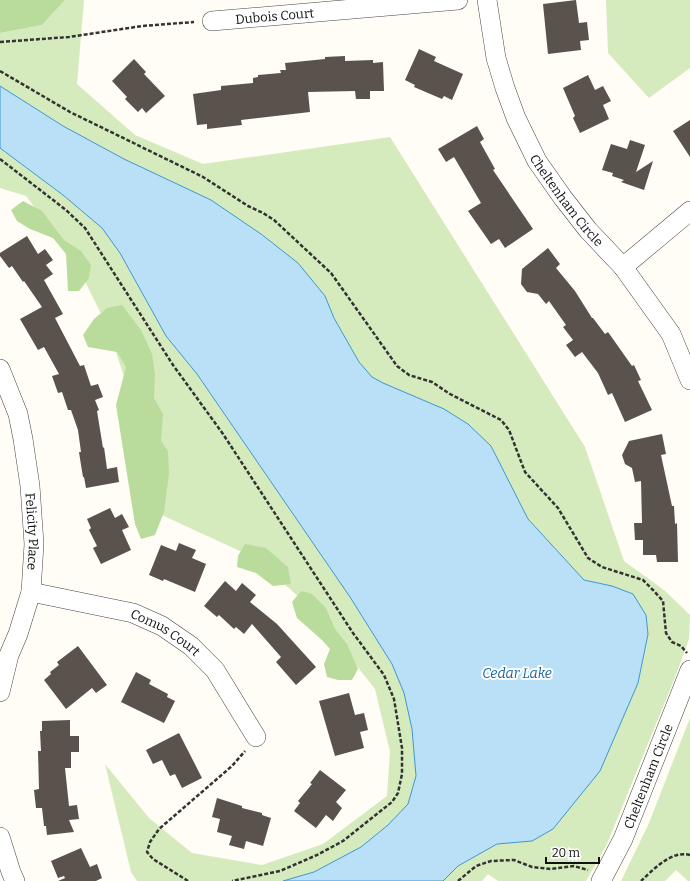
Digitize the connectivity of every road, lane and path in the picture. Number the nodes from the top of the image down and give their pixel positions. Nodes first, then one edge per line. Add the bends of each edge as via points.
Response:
1 (458, 0) edge
2 (487, 0) edge
3 (212, 21) joint
4 (0, 42) edge
5 (0, 71) edge
6 (0, 159) edge
7 (690, 211) edge
8 (623, 267) junction
9 (0, 369) edge
10 (690, 380) edge
11 (31, 592) junction
12 (690, 656) edge
13 (690, 670) edge
14 (0, 692) edge
15 (256, 737) joint
16 (0, 836) edge
17 (690, 855) edge
18 (602, 880) edge
19 (15, 881) edge
20 (188, 881) edge
21 (232, 881) edge
22 (458, 881) edge
23 (641, 881) edge

1 - 3 street, Dubois Court
2 - 8 street, Cheltenham Circle via 496,58 516,118 538,161 563,198 588,230
3 - 4 path
5 - 12 path via 70,112 203,177 274,220 331,273 397,366 409,375 432,382 501,420 509,430 525,472 558,508 588,558 602,567 643,580 663,601 666,633 672,642 681,646
6 - 21 path via 66,210 85,228 169,359 223,434 353,633 384,675 394,699 402,748 402,774 398,793 392,802 343,841 317,855 280,872
7 - 8 street
8 - 10 street, Cheltenham Circle via 671,334
9 - 11 street, Felicity Place via 18,414 30,486 34,544
11 - 14 street, Felicity Place via 9,655
11 - 15 street, Comus Court via 133,612 162,626 191,646 215,670
13 - 18 street, Cheltenham Circle via 623,839
15 - 20 path via 232,766 159,829 150,842 147,852 153,859
16 - 19 street
17 - 23 path via 673,856 658,865
18 - 22 path via 587,870 574,866 532,867 514,860 491,861 476,866

